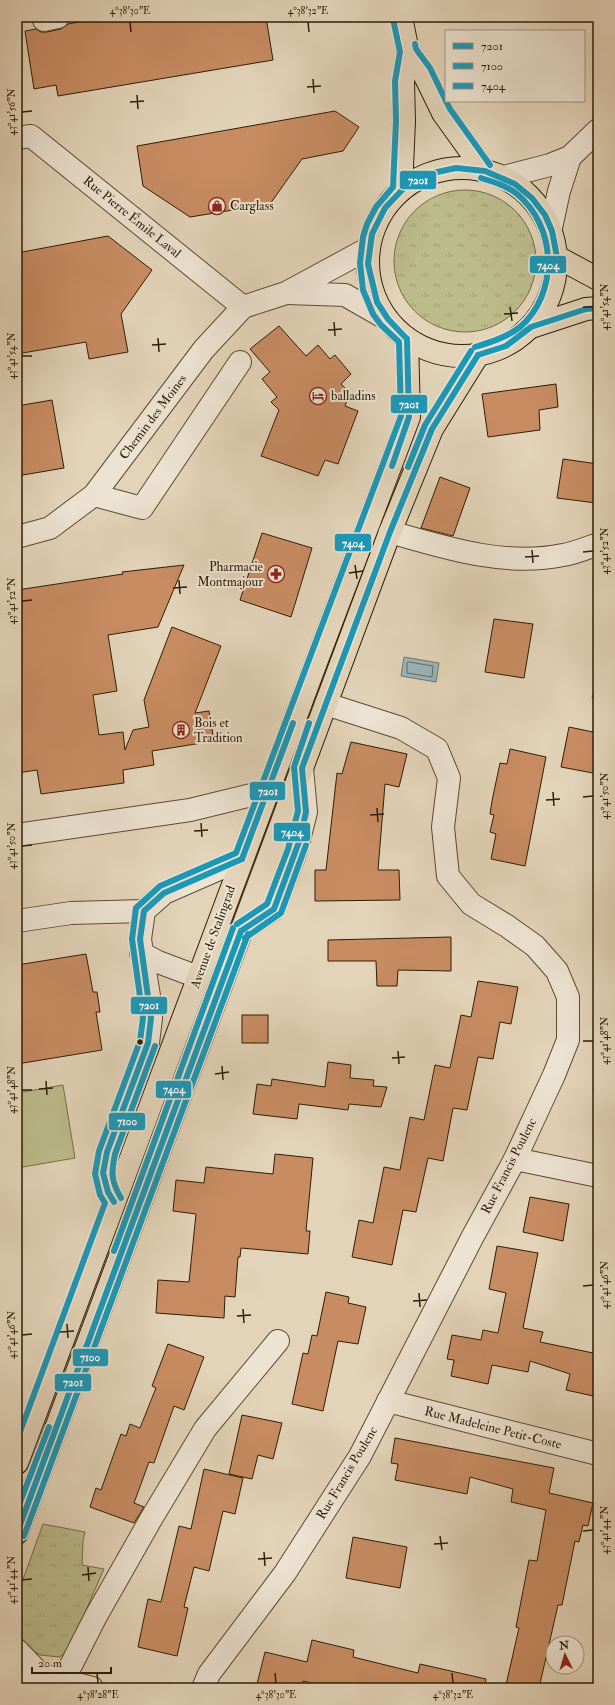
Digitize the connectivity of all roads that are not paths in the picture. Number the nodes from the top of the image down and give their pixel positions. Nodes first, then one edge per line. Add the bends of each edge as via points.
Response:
1 (401, 17) edge
2 (408, 52) junction
3 (598, 130) edge
4 (17, 138) edge
5 (570, 157) junction
6 (494, 173) junction
7 (401, 190) junction
8 (551, 228) junction
9 (369, 248) junction
10 (557, 257) junction
11 (598, 279) edge
12 (286, 293) junction
13 (243, 307) junction
14 (598, 308) edge
15 (386, 319) junction
16 (531, 327) junction
17 (407, 339) junction
18 (478, 355) junction
19 (240, 362) dead end
20 (94, 495) junction
21 (376, 508) junction
22 (390, 532) junction
23 (17, 537) edge
24 (368, 544) junction
25 (598, 544) edge
26 (348, 615) junction
27 (328, 631) junction
28 (351, 636) junction
29 (317, 660) junction
30 (326, 704) junction
31 (291, 730) junction
32 (268, 791) junction
33 (17, 835) edge
34 (242, 859) junction
35 (144, 911) junction
36 (17, 921) edge
37 (244, 925) junction
38 (141, 953) junction
39 (198, 977) junction
40 (172, 1047) junction
41 (168, 1128) junction
42 (515, 1159) junction
43 (598, 1176) edge
44 (116, 1198) junction
45 (278, 1341) dead end
46 (388, 1401) junction
47 (59, 1420) junction
48 (22, 1433) edge
49 (598, 1454) edge
50 (17, 1463) edge
51 (41, 1468) junction
52 (17, 1533) edge
53 (17, 1650) edge
54 (41, 1675) junction
55 (64, 1681) junction
56 (17, 1687) edge
57 (92, 1688) edge
58 (203, 1688) edge

1 - 2 main road
2 - 6 main road via 423,72 443,113
2 - 7 main road via 403,82
3 - 5 street
4 - 13 street, Rue Pierre Émile Laval via 32,136
5 - 6 street via 550,165
5 - 8 street
6 - 7 main road via 455,167 426,174
6 - 8 main road via 524,189 540,207
7 - 9 main road via 385,206 374,226
8 - 10 main road
9 - 12 street, Chemin des Moines
9 - 15 main road via 368,273 374,297
10 - 11 main road
10 - 16 main road via 555,283 546,307
12 - 13 street, Chemin des Moines
12 - 15 street, Chemin des Moines via 344,295
13 - 20 street, Chemin des Moines via 204,349
14 - 16 main road
15 - 17 main road
16 - 18 main road via 506,346
17 - 18 main road via 429,350 453,356
17 - 21 main road, Avenue de Stalingrad via 409,417
18 - 22 main road, Avenue de Stalingrad via 432,429
19 - 20 street via 142,508
20 - 23 street, Chemin des Moines via 50,528
21 - 22 main road
21 - 24 main road, Avenue de Stalingrad
22 - 24 main road
22 - 25 street via 452,550 518,560 564,555
22 - 28 main road, Avenue de Stalingrad
24 - 26 main road
24 - 27 main road, Avenue de Stalingrad
26 - 27 main road
26 - 28 main road
27 - 29 main road, Avenue de Stalingrad
28 - 30 main road, Avenue de Stalingrad
29 - 30 main road via 326,674 320,692
29 - 31 main road, Avenue de Stalingrad
30 - 31 main road via 312,711 307,725
30 - 37 main road, Avenue de Stalingrad
30 - 42 street, Rue Francis Poulenc via 401,728 437,749 449,778 444,827 448,876 471,904 535,946 560,977 568,997 568,1040
31 - 32 main road, Avenue de Stalingrad
32 - 33 street via 190,810
32 - 34 main road, Avenue de Stalingrad
34 - 35 street via 164,893
34 - 39 main road, Avenue de Stalingrad
35 - 36 street via 71,913
35 - 38 street
37 - 39 main road via 229,932 214,970
37 - 41 main road, Avenue de Stalingrad
38 - 39 street
38 - 44 street via 151,1018 148,1043 107,1152 103,1173 108,1192
39 - 40 main road, Avenue de Stalingrad
40 - 41 main road via 178,1067 161,1116
40 - 44 main road, Avenue de Stalingrad
41 - 44 main road via 155,1133 135,1184
41 - 47 main road, Avenue de Stalingrad
42 - 43 street
42 - 46 street, Rue Francis Poulenc
44 - 48 main road, Avenue de Stalingrad
45 - 55 street via 205,1429 100,1609
46 - 49 street, Rue Madeleine Petit-Coste
46 - 58 street, Rue Francis Poulenc via 360,1456 285,1573 209,1674
47 - 48 main road
47 - 51 main road, Avenue de Stalingrad
48 - 50 main road, Avenue de Stalingrad
48 - 51 main road
51 - 52 main road, Avenue de Stalingrad
53 - 54 street
54 - 55 street
54 - 56 street
55 - 57 street

